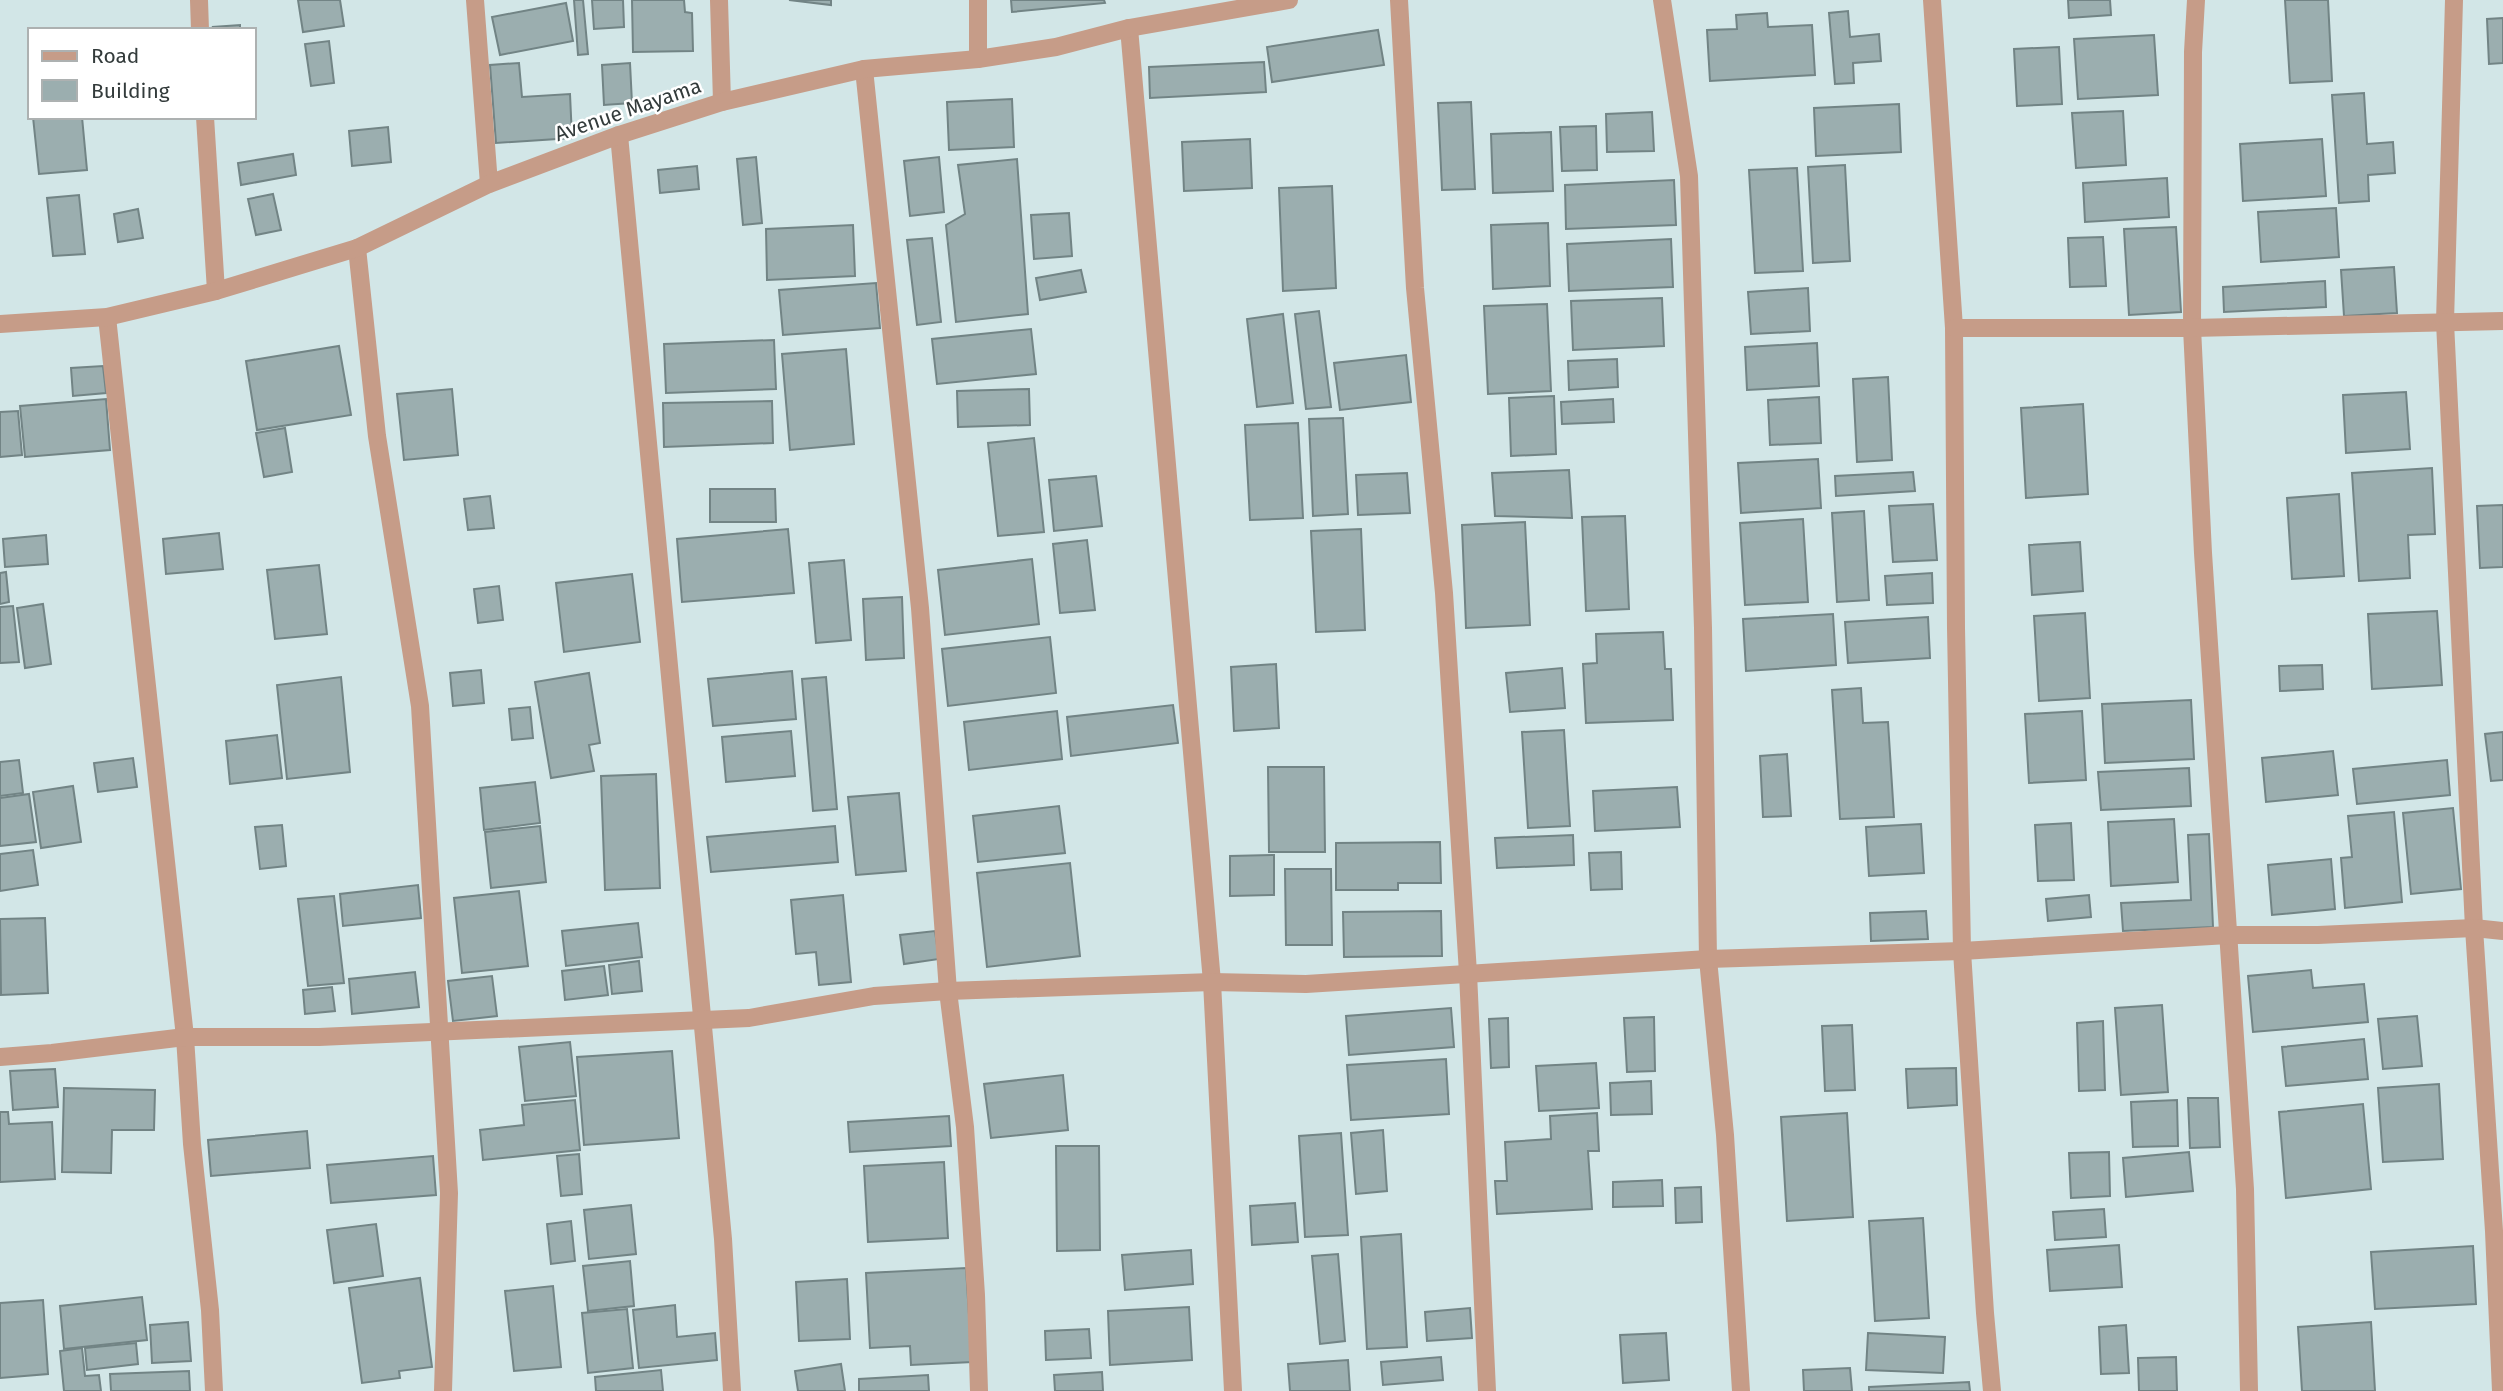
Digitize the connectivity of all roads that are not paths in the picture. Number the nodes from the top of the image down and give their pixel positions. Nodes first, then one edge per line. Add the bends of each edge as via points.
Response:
1 (199, 0) edge
2 (475, 0) edge
3 (719, 0) edge
4 (978, 0) edge
5 (1289, 0) edge
6 (1399, 0) edge
7 (1662, 0) edge
8 (1933, 0) edge
9 (2196, 0) edge
10 (2454, 0) edge
11 (1230, 6) edge
12 (200, 28) edge
13 (1129, 28) junction
14 (978, 59) junction
15 (864, 69) junction
16 (722, 102) junction
17 (205, 119) edge
18 (619, 135) junction
19 (489, 184) junction
20 (357, 247) junction
21 (216, 290) junction
22 (107, 317) junction
23 (2503, 320) edge
24 (2445, 322) junction
25 (0, 324) edge
26 (1954, 328) junction
27 (2192, 328) junction
28 (2474, 928) junction
29 (2503, 931) edge
30 (2228, 934) junction
31 (1962, 951) junction
32 (1708, 959) junction
33 (1468, 973) junction
34 (1212, 982) junction
35 (948, 992) junction
36 (703, 1019) junction
37 (440, 1032) junction
38 (185, 1037) junction
39 (0, 1056) edge
40 (214, 1391) edge
41 (443, 1391) edge
42 (732, 1391) edge
43 (979, 1391) edge
44 (1233, 1391) edge
45 (1487, 1391) edge
46 (1741, 1391) edge
47 (1992, 1391) edge
48 (2249, 1391) edge
49 (2501, 1391) edge

1 - 12 street
2 - 19 street
3 - 16 street
4 - 14 street
5 - 11 street, Avenue Mayama
6 - 33 street via 1415,288 1444,593
7 - 32 street via 1689,176
8 - 26 street
9 - 27 street
10 - 24 street
11 - 13 street, Avenue Mayama
13 - 14 street, Avenue Mayama via 1056,47
13 - 34 street
14 - 15 street, Avenue Mayama
15 - 16 street, Avenue Mayama
15 - 35 street via 920,608
16 - 18 street, Avenue Mayama
17 - 21 street
18 - 19 street, Avenue Mayama
18 - 36 street
19 - 20 street, Avenue Mayama
20 - 21 street, Avenue Mayama
20 - 37 street via 377,436 420,706
21 - 22 street, Avenue Mayama
22 - 25 street, Avenue Mayama
22 - 38 street
23 - 24 street
24 - 27 street
24 - 28 street
26 - 27 street
26 - 31 street
27 - 30 street
28 - 29 street
28 - 30 street
28 - 49 street
30 - 31 street
30 - 48 street via 2245,1189
31 - 32 street
31 - 47 street
32 - 33 street
32 - 46 street via 1725,1135
33 - 34 street via 1306,984
33 - 45 street
34 - 35 street
34 - 44 street
35 - 36 street via 874,996 749,1018
35 - 43 street via 965,1127
36 - 37 street
36 - 42 street
37 - 38 street
37 - 41 street via 449,1193
38 - 39 street
38 - 40 street

